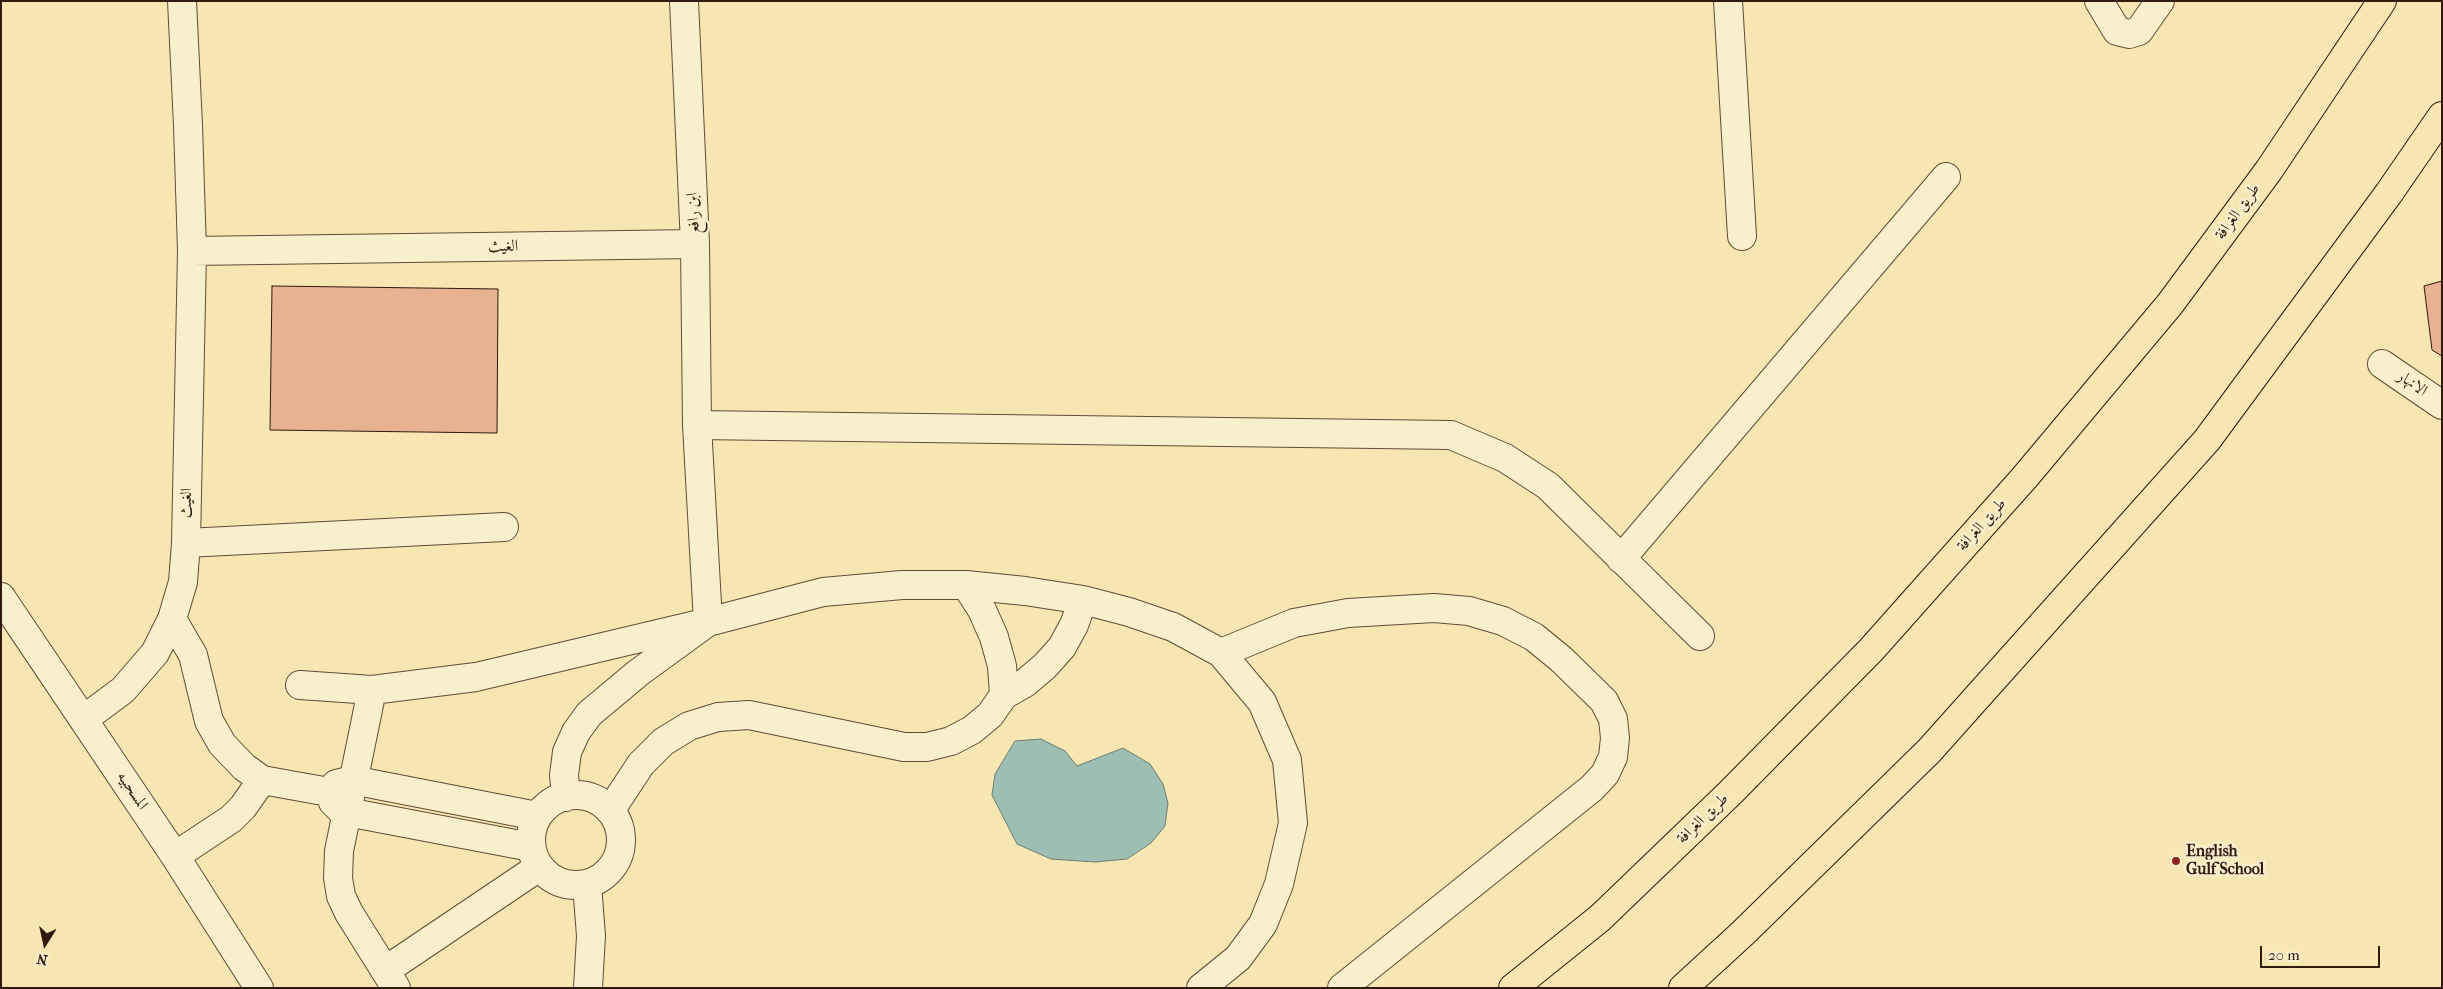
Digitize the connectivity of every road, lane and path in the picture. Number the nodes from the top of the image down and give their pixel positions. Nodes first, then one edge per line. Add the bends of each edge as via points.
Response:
1 (182, 1) edge
2 (684, 1) edge
3 (1728, 1) edge
4 (2099, 1) edge
5 (2160, 1) edge
6 (2382, 1) edge
7 (2442, 116) edge
8 (1946, 177) dead end
9 (1742, 236) dead end
10 (695, 244) junction
11 (192, 251) junction
12 (2382, 364) dead end
13 (2442, 405) edge
14 (697, 425) junction
15 (504, 527) dead end
16 (186, 543) junction
17 (1621, 559) junction
18 (966, 586) junction
19 (1, 598) edge
20 (1083, 600) junction
21 (172, 619) junction
22 (708, 622) junction
23 (1700, 636) dead end
24 (1221, 653) junction
25 (300, 685) dead end
26 (372, 690) junction
27 (1004, 695) junction
28 (84, 719) junction
29 (262, 780) junction
30 (341, 786) junction
31 (566, 797) junction
32 (610, 811) junction
33 (347, 812) junction
34 (537, 816) junction
35 (176, 856) junction
36 (535, 857) junction
37 (587, 884) junction
38 (391, 979) edge
39 (1205, 987) edge
40 (259, 988) edge
41 (588, 988) edge
42 (1342, 988) edge
43 (1513, 988) edge
44 (1683, 988) edge

1 - 11 street, الغيث
2 - 10 street, ابن رافع
3 - 9 street
4 - 5 street via 2117,31 2129,34 2139,30
6 - 43 highway, طريق الغرافة via 2269,170 2170,304 2025,477 1871,650 1730,793 1600,918
7 - 44 highway via 2207,440 1929,751
8 - 17 street
10 - 11 street, الغيث
10 - 14 street, ابن رافع
11 - 16 street, الغيث
12 - 13 street, الانهار
14 - 17 street via 1451,434 1505,458 1548,486
14 - 22 street, ابن رافع
15 - 16 street
16 - 21 street, الغيث via 183,582
17 - 23 street
18 - 20 street via 1025,590
18 - 22 street via 902,585 824,592
18 - 27 street via 994,637 1002,666
19 - 28 street, المسحبيه
20 - 24 street via 1173,627
20 - 27 street via 1074,625 1046,666 1026,683
21 - 28 street, الغيث via 155,653 124,690
21 - 29 street via 193,655 209,721 222,744
22 - 26 street via 476,677
22 - 31 street via 638,673 590,714 576,732 567,752
24 - 39 street via 1262,702 1287,760 1293,823 1279,884 1263,924 1238,958
24 - 42 street via 1294,622 1348,613 1434,608 1469,611 1503,621 1534,637 1562,659 1604,701 1612,719 1615,738 1612,757 1605,774 1592,788
25 - 26 street
26 - 30 street
27 - 32 street via 990,715 972,730 928,747 904,747 749,715 718,717 689,726 663,742 641,764
28 - 35 street, المسحبيه
29 - 30 street
29 - 35 street via 231,819
30 - 33 street
30 - 34 street
31 - 32 street via 590,797
31 - 34 street via 550,803
32 - 37 street via 618,824 619,854 612,868
33 - 36 street
33 - 38 street via 338,865 341,896
34 - 36 street via 531,831
35 - 40 street, المسحبيه
36 - 37 street via 548,877 573,886
36 - 38 street
37 - 41 street via 591,936

